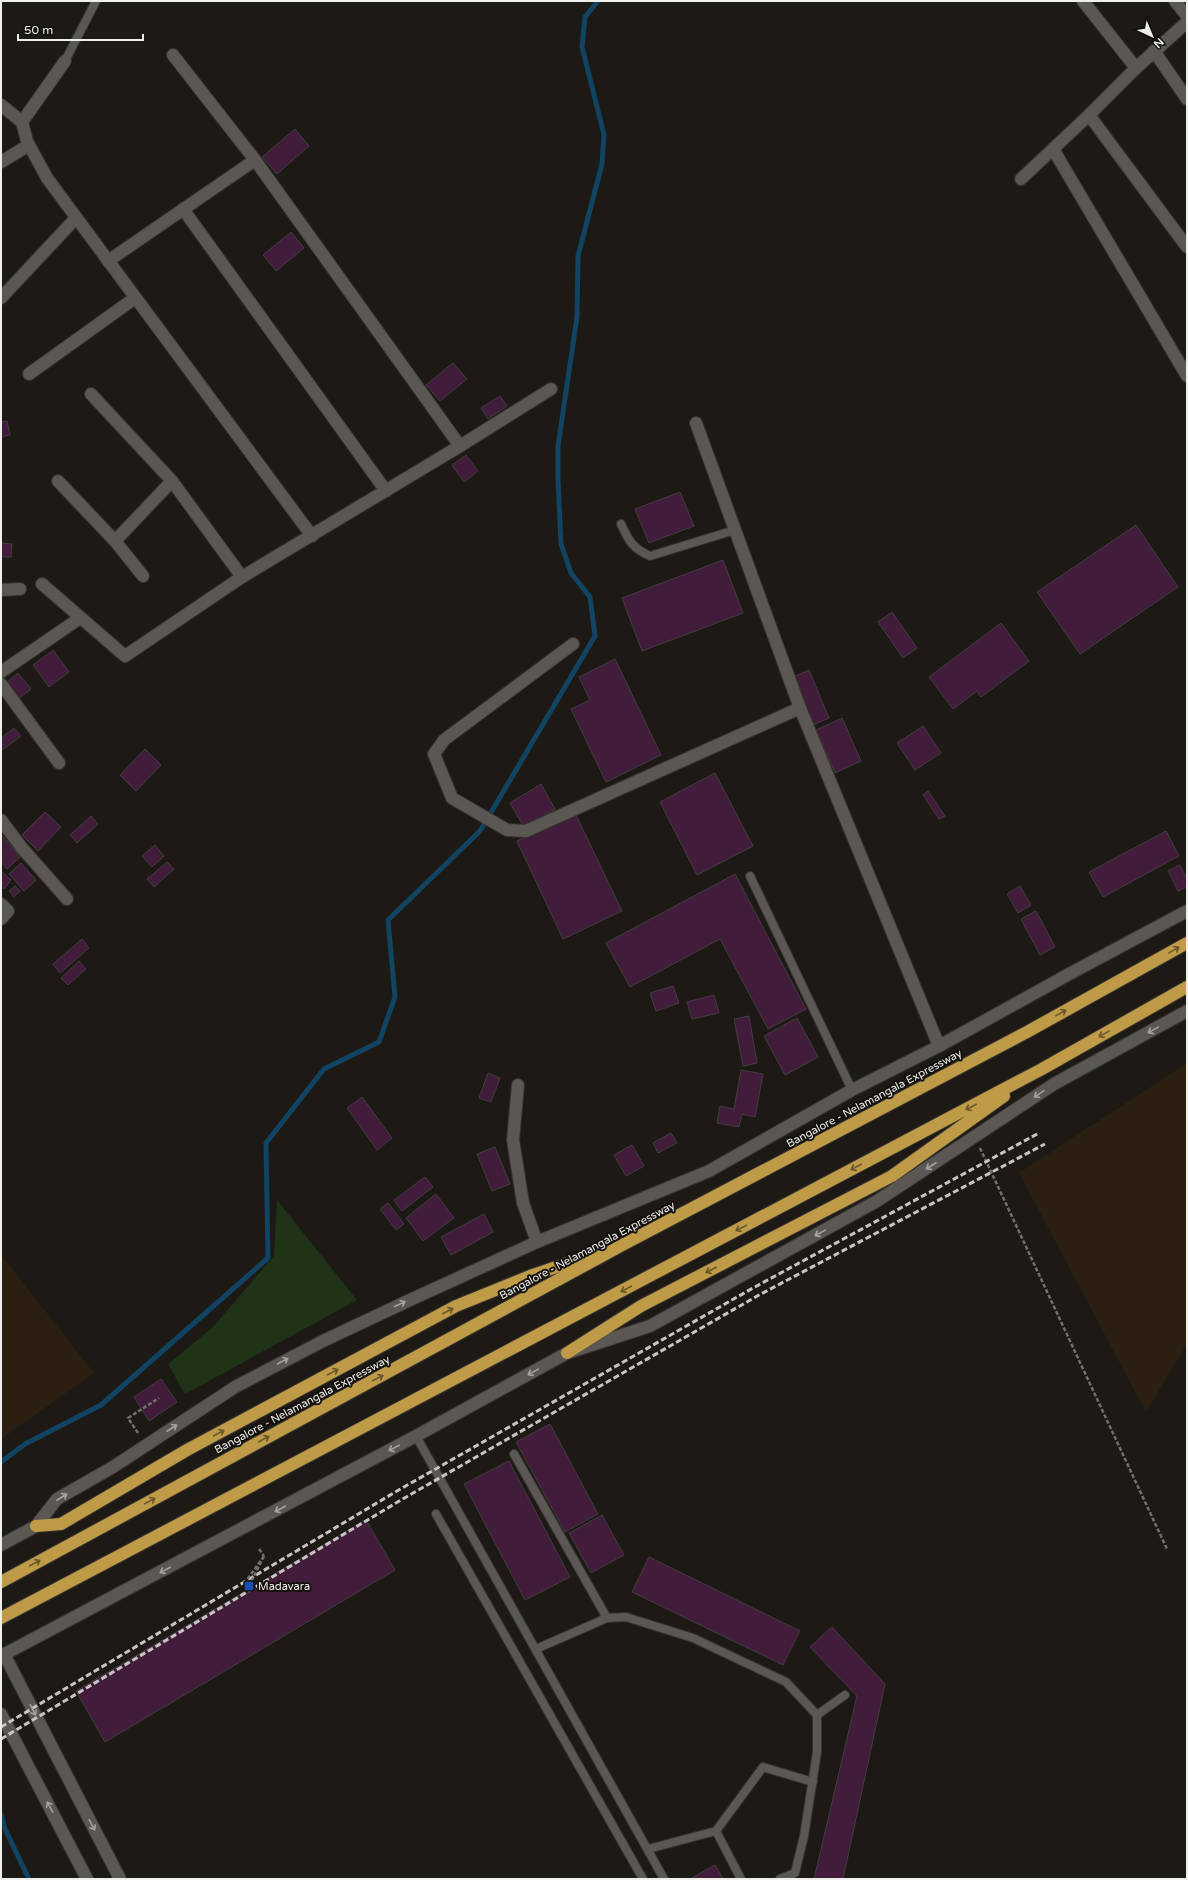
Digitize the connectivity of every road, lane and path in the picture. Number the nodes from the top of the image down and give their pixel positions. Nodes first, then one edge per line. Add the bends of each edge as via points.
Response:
1 (96, 1) edge
2 (1083, 1) edge
3 (1175, 1) edge
4 (1187, 16) edge
5 (1187, 22) edge
6 (1154, 51) junction
7 (173, 55) dead end
8 (65, 61) joint
9 (1136, 68) junction
10 (1187, 100) edge
11 (1, 105) edge
12 (1089, 115) junction
13 (22, 122) junction
14 (29, 145) junction
15 (1053, 149) junction
16 (255, 160) junction
17 (1, 162) edge
18 (1021, 179) dead end
19 (183, 209) junction
20 (76, 218) junction
21 (1187, 248) edge
22 (108, 261) junction
23 (1, 298) edge
24 (135, 298) junction
25 (29, 374) dead end
26 (1187, 376) edge
27 (551, 389) dead end
28 (91, 394) dead end
29 (696, 423) dead end
30 (460, 446) junction
31 (58, 481) dead end
32 (172, 481) junction
33 (386, 491) junction
34 (621, 524) dead end
35 (735, 530) junction
36 (312, 536) junction
37 (115, 541) junction
38 (143, 576) dead end
39 (242, 577) junction
40 (42, 584) dead end
41 (20, 589) dead end
42 (1, 590) edge
43 (80, 618) junction
44 (573, 644) dead end
45 (1, 672) edge
46 (1, 684) edge
47 (800, 708) junction
48 (59, 763) dead end
49 (1, 820) edge
50 (750, 876) dead end
51 (67, 899) dead end
52 (1, 904) edge
53 (1187, 911) edge
54 (1, 919) edge
55 (1187, 943) edge
56 (1187, 987) edge
57 (1187, 1011) edge
58 (939, 1046) junction
59 (1042, 1069) junction
60 (518, 1085) dead end
61 (852, 1090) junction
62 (974, 1137) junction
63 (537, 1242) junction
64 (626, 1243) junction
65 (567, 1353) junction
66 (159, 1398) dead end
67 (416, 1436) junction
68 (146, 1446) junction
69 (514, 1454) dead end
70 (436, 1514) dead end
71 (36, 1526) junction
72 (1, 1545) edge
73 (259, 1549) dead end
74 (1167, 1549) dead end
75 (264, 1556) junction
76 (1, 1582) edge
77 (3, 1618) edge
78 (607, 1618) junction
79 (536, 1649) junction
80 (2, 1653) edge
81 (845, 1695) dead end
82 (1, 1714) edge
83 (817, 1715) junction
84 (812, 1782) junction
85 (716, 1831) junction
86 (648, 1849) junction
87 (87, 1879) edge
88 (120, 1879) edge
89 (643, 1879) edge
90 (664, 1879) edge
91 (741, 1879) edge
92 (780, 1879) edge

1 - 8 lane
2 - 9 street
3 - 4 street
5 - 6 street
6 - 9 street
6 - 10 street
7 - 16 street
8 - 13 street
9 - 12 street
11 - 13 street
12 - 15 street
12 - 21 street
13 - 14 street
14 - 17 street
14 - 20 street via 47,178
15 - 18 street
15 - 26 street
16 - 19 street
16 - 30 street
19 - 22 street
19 - 33 street
20 - 22 street
20 - 23 street
22 - 24 street
24 - 25 street
24 - 36 street
27 - 30 street
28 - 32 street
29 - 35 street
30 - 33 street
31 - 37 street
32 - 37 street
32 - 39 street
33 - 36 street
34 - 35 lane via 630,543 650,556
35 - 47 street
36 - 39 street
37 - 38 street
39 - 43 street via 125,656
40 - 43 street
41 - 42 street
43 - 45 street
44 - 47 street via 444,740 434,754 452,798 507,830 526,831
46 - 48 street
47 - 58 street
49 - 51 street
50 - 61 lane
52 - 54 street via 8,911
53 - 58 street
64 -> 55 highway, Bangalore - Nelamangala Expressway via 1026,1032
56 -> 59 highway
57 -> 62 street via 1054,1084
58 - 61 street
59 -> 65 highway via 892,1176 640,1306
59 -> 77 highway
60 - 63 street via 513,1140 523,1203
61 - 63 street via 710,1171
62 -> 65 street via 877,1201 650,1326
62 - 74 path
68 -> 63 street via 235,1387 322,1340
71 -> 64 highway via 61,1524 187,1450 456,1306 530,1276
76 -> 64 highway, Bangalore - Nelamangala Expressway
65 -> 67 street
66 - 68 path via 128,1418
67 - 79 lane
67 -> 80 street
71 -> 68 street via 57,1499
69 - 78 lane
70 - 89 lane
71 - 72 street
73 - 75 path
75 - 75 path, bridge via 246,1581 249,1586 261,1562
78 - 79 lane
78 - 83 lane via 626,1617 693,1638 786,1682
79 - 86 lane
80 -> 88 street
81 - 83 lane
87 -> 82 street
83 - 84 lane via 817,1752
84 - 85 lane via 763,1767
84 - 92 lane via 804,1836 795,1873
85 - 86 lane
85 - 91 lane
86 - 90 lane

